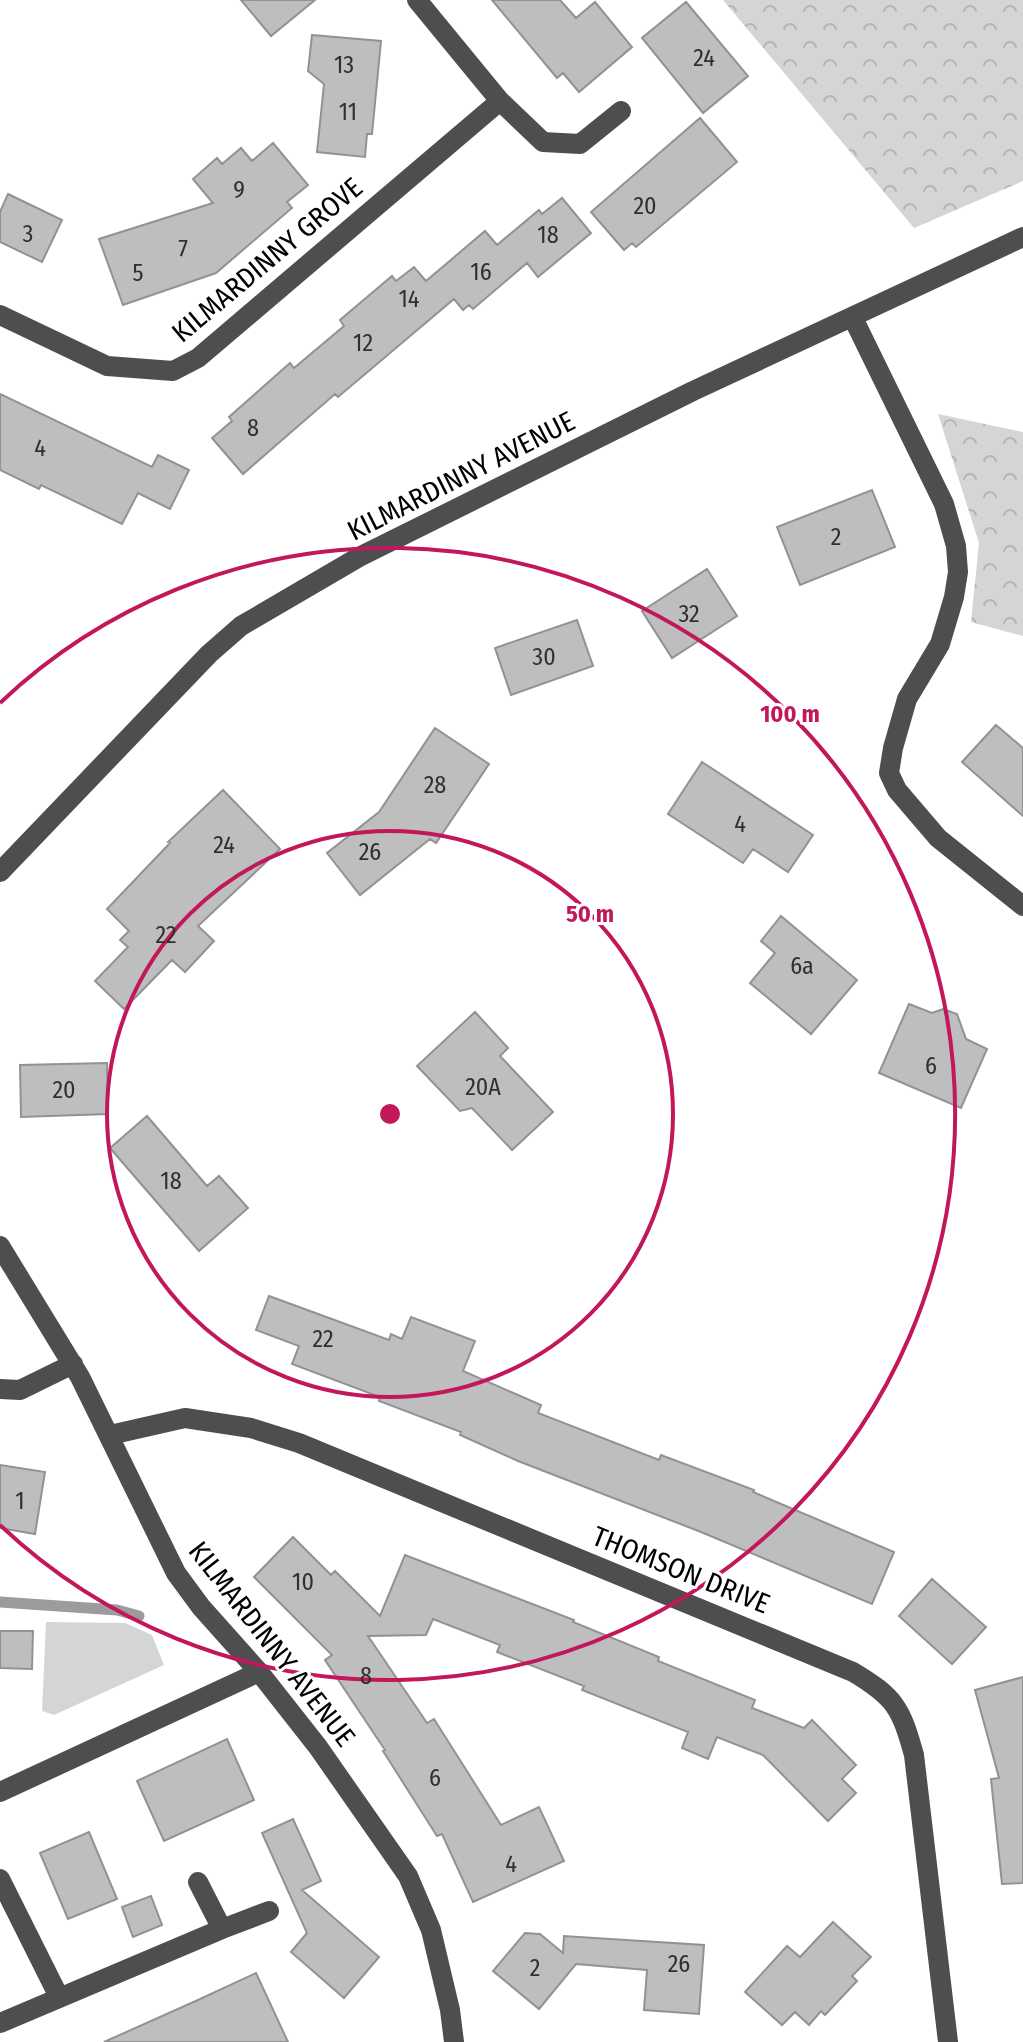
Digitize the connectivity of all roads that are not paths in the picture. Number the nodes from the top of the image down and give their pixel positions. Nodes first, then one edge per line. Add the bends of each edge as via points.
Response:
1 (417, 0) edge
2 (500, 101) junction
3 (621, 111) dead end
4 (1023, 237) edge
5 (0, 315) edge
6 (853, 318) junction
7 (0, 872) edge
8 (1023, 906) edge
9 (0, 1246) edge
10 (73, 1364) junction
11 (0, 1389) edge
12 (110, 1435) junction
13 (259, 1672) junction
14 (0, 1792) edge
15 (0, 1879) edge
16 (198, 1882) dead end
17 (269, 1911) dead end
18 (222, 1929) junction
19 (59, 1997) junction
20 (0, 2023) edge
21 (454, 2042) edge
22 (948, 2042) edge

1 - 2 street
2 - 3 street via 543,142 580,144
2 - 5 street, KILMARDINNY GROVE via 198,358 173,371 107,366
4 - 6 street, KILMARDINNY AVENUE
6 - 7 street, KILMARDINNY AVENUE via 359,557 241,626
6 - 8 street via 944,504 956,546 954,597 940,644 907,699 889,773 938,838
9 - 10 street, KILMARDINNY AVENUE
10 - 11 street via 20,1390
10 - 12 street, KILMARDINNY AVENUE
12 - 13 street, KILMARDINNY AVENUE via 176,1573
12 - 22 street, THOMSON DRIVE via 185,1418 251,1428 299,1443 853,1672 883,1690 904,1720 914,1755
13 - 14 street
13 - 21 street, KILMARDINNY AVENUE via 408,1876 431,1930
15 - 19 street
16 - 18 street
17 - 18 street
18 - 19 street
19 - 20 street

